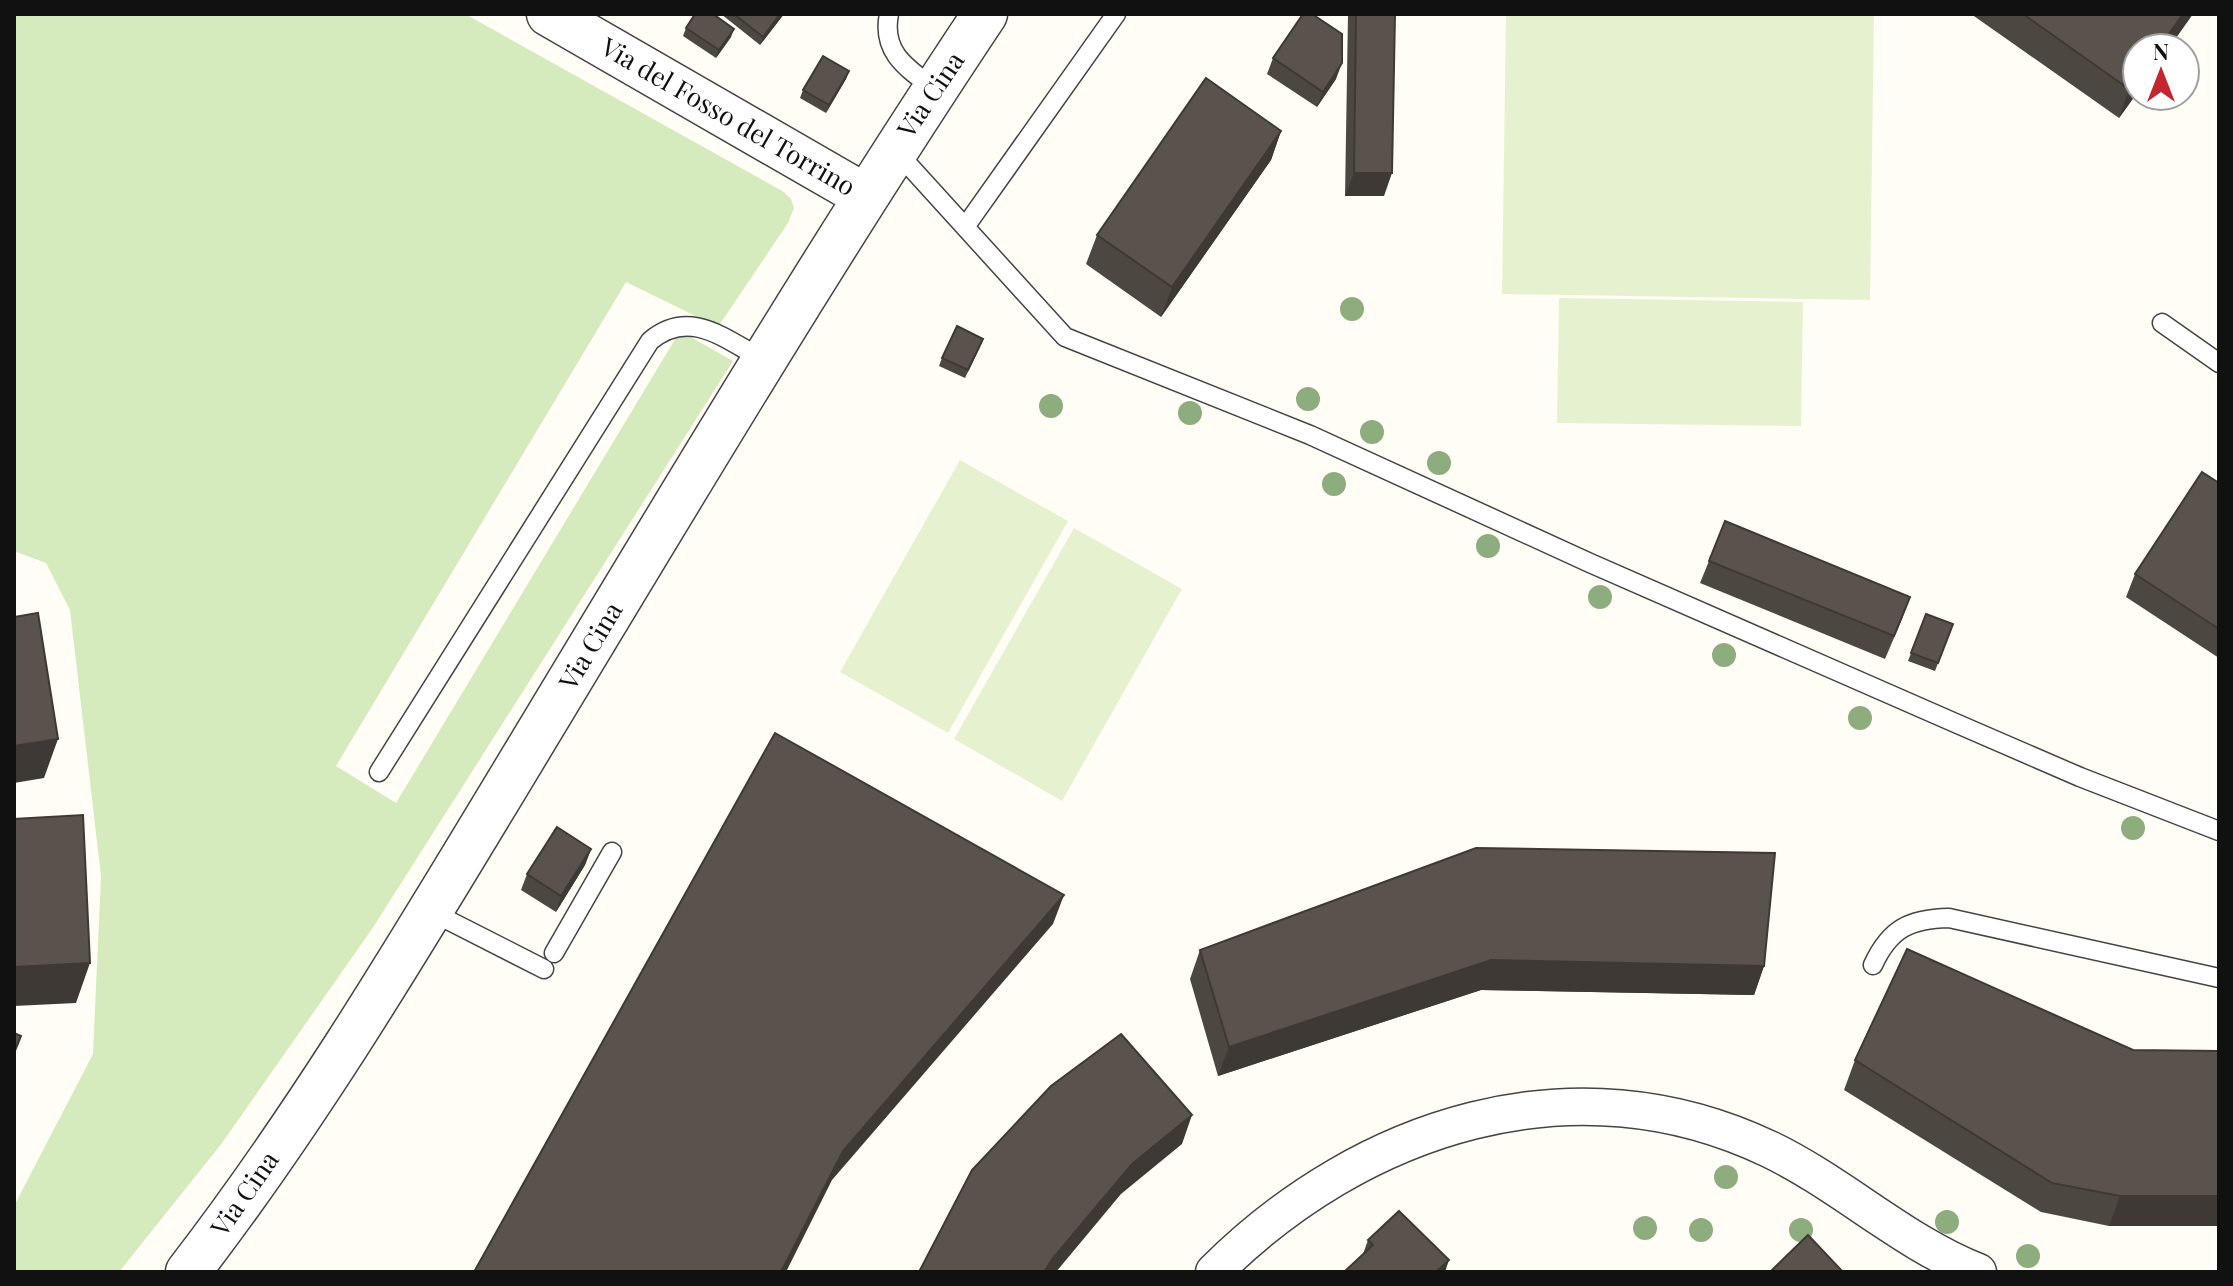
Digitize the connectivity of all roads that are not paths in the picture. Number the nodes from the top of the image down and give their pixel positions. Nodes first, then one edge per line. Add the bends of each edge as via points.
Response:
1 (549, 14) edge
2 (889, 14) edge
3 (985, 14) edge
4 (1116, 14) edge
5 (935, 89) junction
6 (895, 150) junction
7 (865, 196) junction
8 (965, 227) junction
9 (2162, 323) dead end
10 (764, 360) junction
11 (2219, 363) edge
12 (379, 772) dead end
13 (2219, 831) edge
14 (612, 852) dead end
15 (430, 911) junction
16 (1873, 965) dead end
17 (2219, 978) edge
18 (188, 1272) edge
19 (1214, 1272) edge
20 (1978, 1272) edge

1 - 7 street, Via del Fosso del Torrino
2 - 5 lane via 895,57
3 - 5 street, Via Cina
4 - 8 lane
5 - 6 street, Via Cina
6 - 7 street, Via Cina
6 - 8 lane
7 - 10 street, Via Cina
8 - 13 lane via 1065,337 1310,435 1938,716
9 - 11 lane
10 - 12 lane via 695,326 670,327 650,341
10 - 15 street, Via Cina
14 - 15 lane via 549,961
15 - 18 street, Via Cina via 335,1063
16 - 17 lane via 1900,929 1949,918
19 - 20 street via 1284,1214 1374,1158 1489,1115 1579,1106 1658,1113 1744,1137 1805,1167 1933,1250

